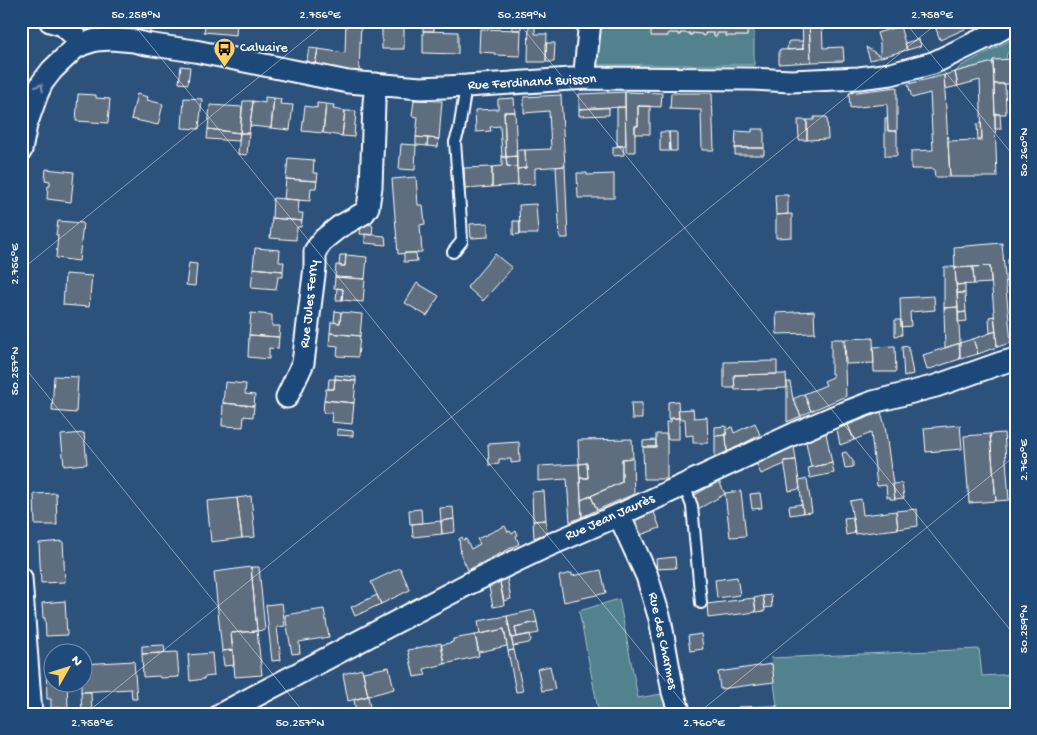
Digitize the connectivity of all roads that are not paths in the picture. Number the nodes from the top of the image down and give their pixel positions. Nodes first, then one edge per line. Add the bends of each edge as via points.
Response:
1 (50, 21) edge
2 (590, 21) edge
3 (1016, 21) edge
4 (83, 44) junction
5 (586, 78) junction
6 (376, 84) junction
7 (466, 86) junction
8 (21, 150) edge
9 (453, 252) dead end
10 (1016, 359) edge
11 (287, 397) dead end
12 (684, 485) junction
13 (619, 515) junction
14 (21, 578) edge
15 (701, 603) dead end
16 (31, 714) edge
17 (221, 714) edge
18 (680, 714) edge

1 - 4 street via 63,25
2 - 5 street
3 - 5 street, Rue Ferdinand Buisson via 934,62 891,74 791,81
4 - 6 street, Rue Ferdinand Buisson via 111,39 134,41 348,82
8 -> 4 street via 26,125 42,83 75,48
5 - 7 street, Rue Ferdinand Buisson
6 - 7 street, Rue Ferdinand Buisson via 421,88
6 - 11 street, Rue Jules Ferry via 368,207 324,239 316,251 303,362
7 - 9 lane via 456,142 462,240
10 - 12 street, Rue Jean Jaurès via 836,416
12 - 13 street, Rue Jean Jaurès
12 - 15 lane via 692,506
13 - 17 street, Rue Jean Jaurès via 468,584
13 - 18 street, Rue des Charmes via 647,576 660,619
14 - 16 street

